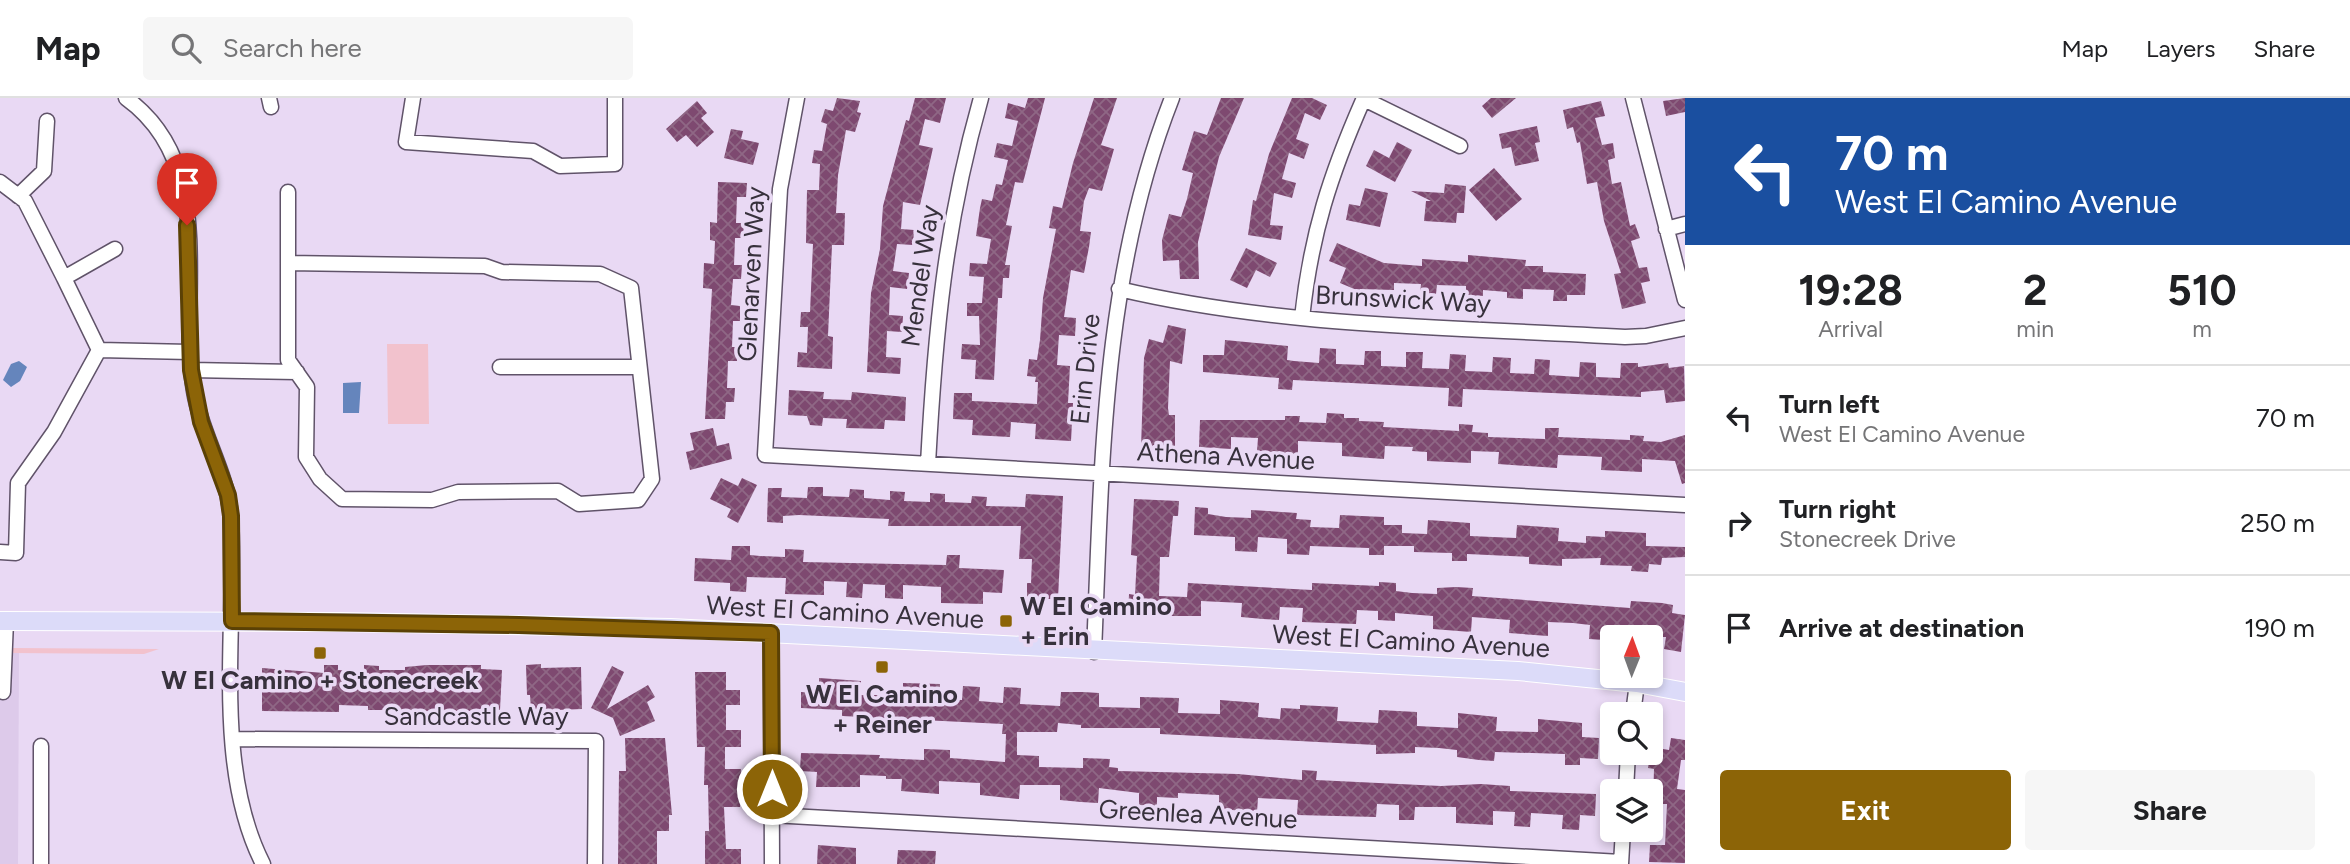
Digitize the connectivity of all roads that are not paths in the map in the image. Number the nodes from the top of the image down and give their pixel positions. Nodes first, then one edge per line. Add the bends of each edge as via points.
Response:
1 (127, 98) edge
2 (413, 98) edge
3 (615, 98) edge
4 (981, 98) edge
5 (1172, 98) edge
6 (1364, 98) edge
7 (1633, 98) edge
8 (793, 99) edge
9 (47, 121) dead end
10 (1460, 146) dead end
11 (0, 182) edge
12 (288, 192) dead end
13 (18, 196) junction
14 (1685, 224) edge
15 (1666, 229) junction
16 (115, 249) dead end
17 (288, 263) junction
18 (64, 278) junction
19 (1119, 289) junction
20 (1685, 300) edge
21 (1302, 318) junction
22 (1685, 328) edge
23 (99, 350) junction
24 (190, 352) junction
25 (639, 367) junction
26 (500, 368) dead end
27 (191, 370) junction
28 (297, 372) junction
29 (765, 455) joint
30 (928, 464) junction
31 (1101, 474) junction
32 (1685, 505) edge
33 (0, 552) edge
34 (3, 621) edge
35 (232, 621) junction
36 (771, 633) junction
37 (1094, 652) junction
38 (1600, 679) edge
39 (1663, 688) edge
40 (3, 692) dead end
41 (1685, 692) edge
42 (233, 739) junction
43 (41, 746) dead end
44 (772, 816) junction
45 (1622, 842) edge
46 (1621, 863) edge
47 (41, 864) edge
48 (263, 864) edge
49 (595, 864) edge
50 (772, 864) edge

1 - 24 street via 161,132 182,176 187,200
2 - 3 street via 406,142 533,151 560,166 615,164
4 - 30 street, Mendel Way via 945,253
5 - 19 street, Erin Drive via 1145,177
6 - 10 street
6 - 21 street via 1321,206 1307,265
7 - 15 street
8 - 29 street, Glenarven Way via 780,188
9 - 13 street via 44,171
11 - 13 street
12 - 17 street
13 - 18 street via 25,201
14 - 15 street
15 - 20 street
16 - 18 street
17 - 25 street via 485,265 502,272 600,274 631,288
17 - 28 street via 288,360
18 - 23 street
19 - 21 street, Brunswick Way via 1201,307
19 - 31 street, Erin Drive
21 - 22 street, Brunswick Way via 1625,337
23 - 24 street
23 - 33 street via 54,432 18,483 16,553
24 - 27 street
25 - 26 street
25 - 28 street via 652,479 638,500 579,504 558,491 457,492 432,500 342,499 320,479 306,457 307,387
27 - 28 street
27 - 35 street via 201,422 228,495
29 - 30 street, Athena Avenue
30 - 31 street, Athena Avenue
31 - 32 street, Athena Avenue
31 - 37 street, Erin Drive
34 - 35 main road, West El Camino Avenue
34 - 40 street
35 - 36 main road, West El Camino Avenue
35 - 42 street
36 - 37 main road, West El Camino Avenue
36 - 44 street
37 - 38 main road, West El Camino Avenue via 1518,671
39 - 41 main road, West El Camino Avenue
42 - 48 street via 240,798
42 - 49 street, Sandcastle Way via 596,741
43 - 47 street
44 - 46 street, Greenlea Avenue
44 - 50 street
45 - 46 street

